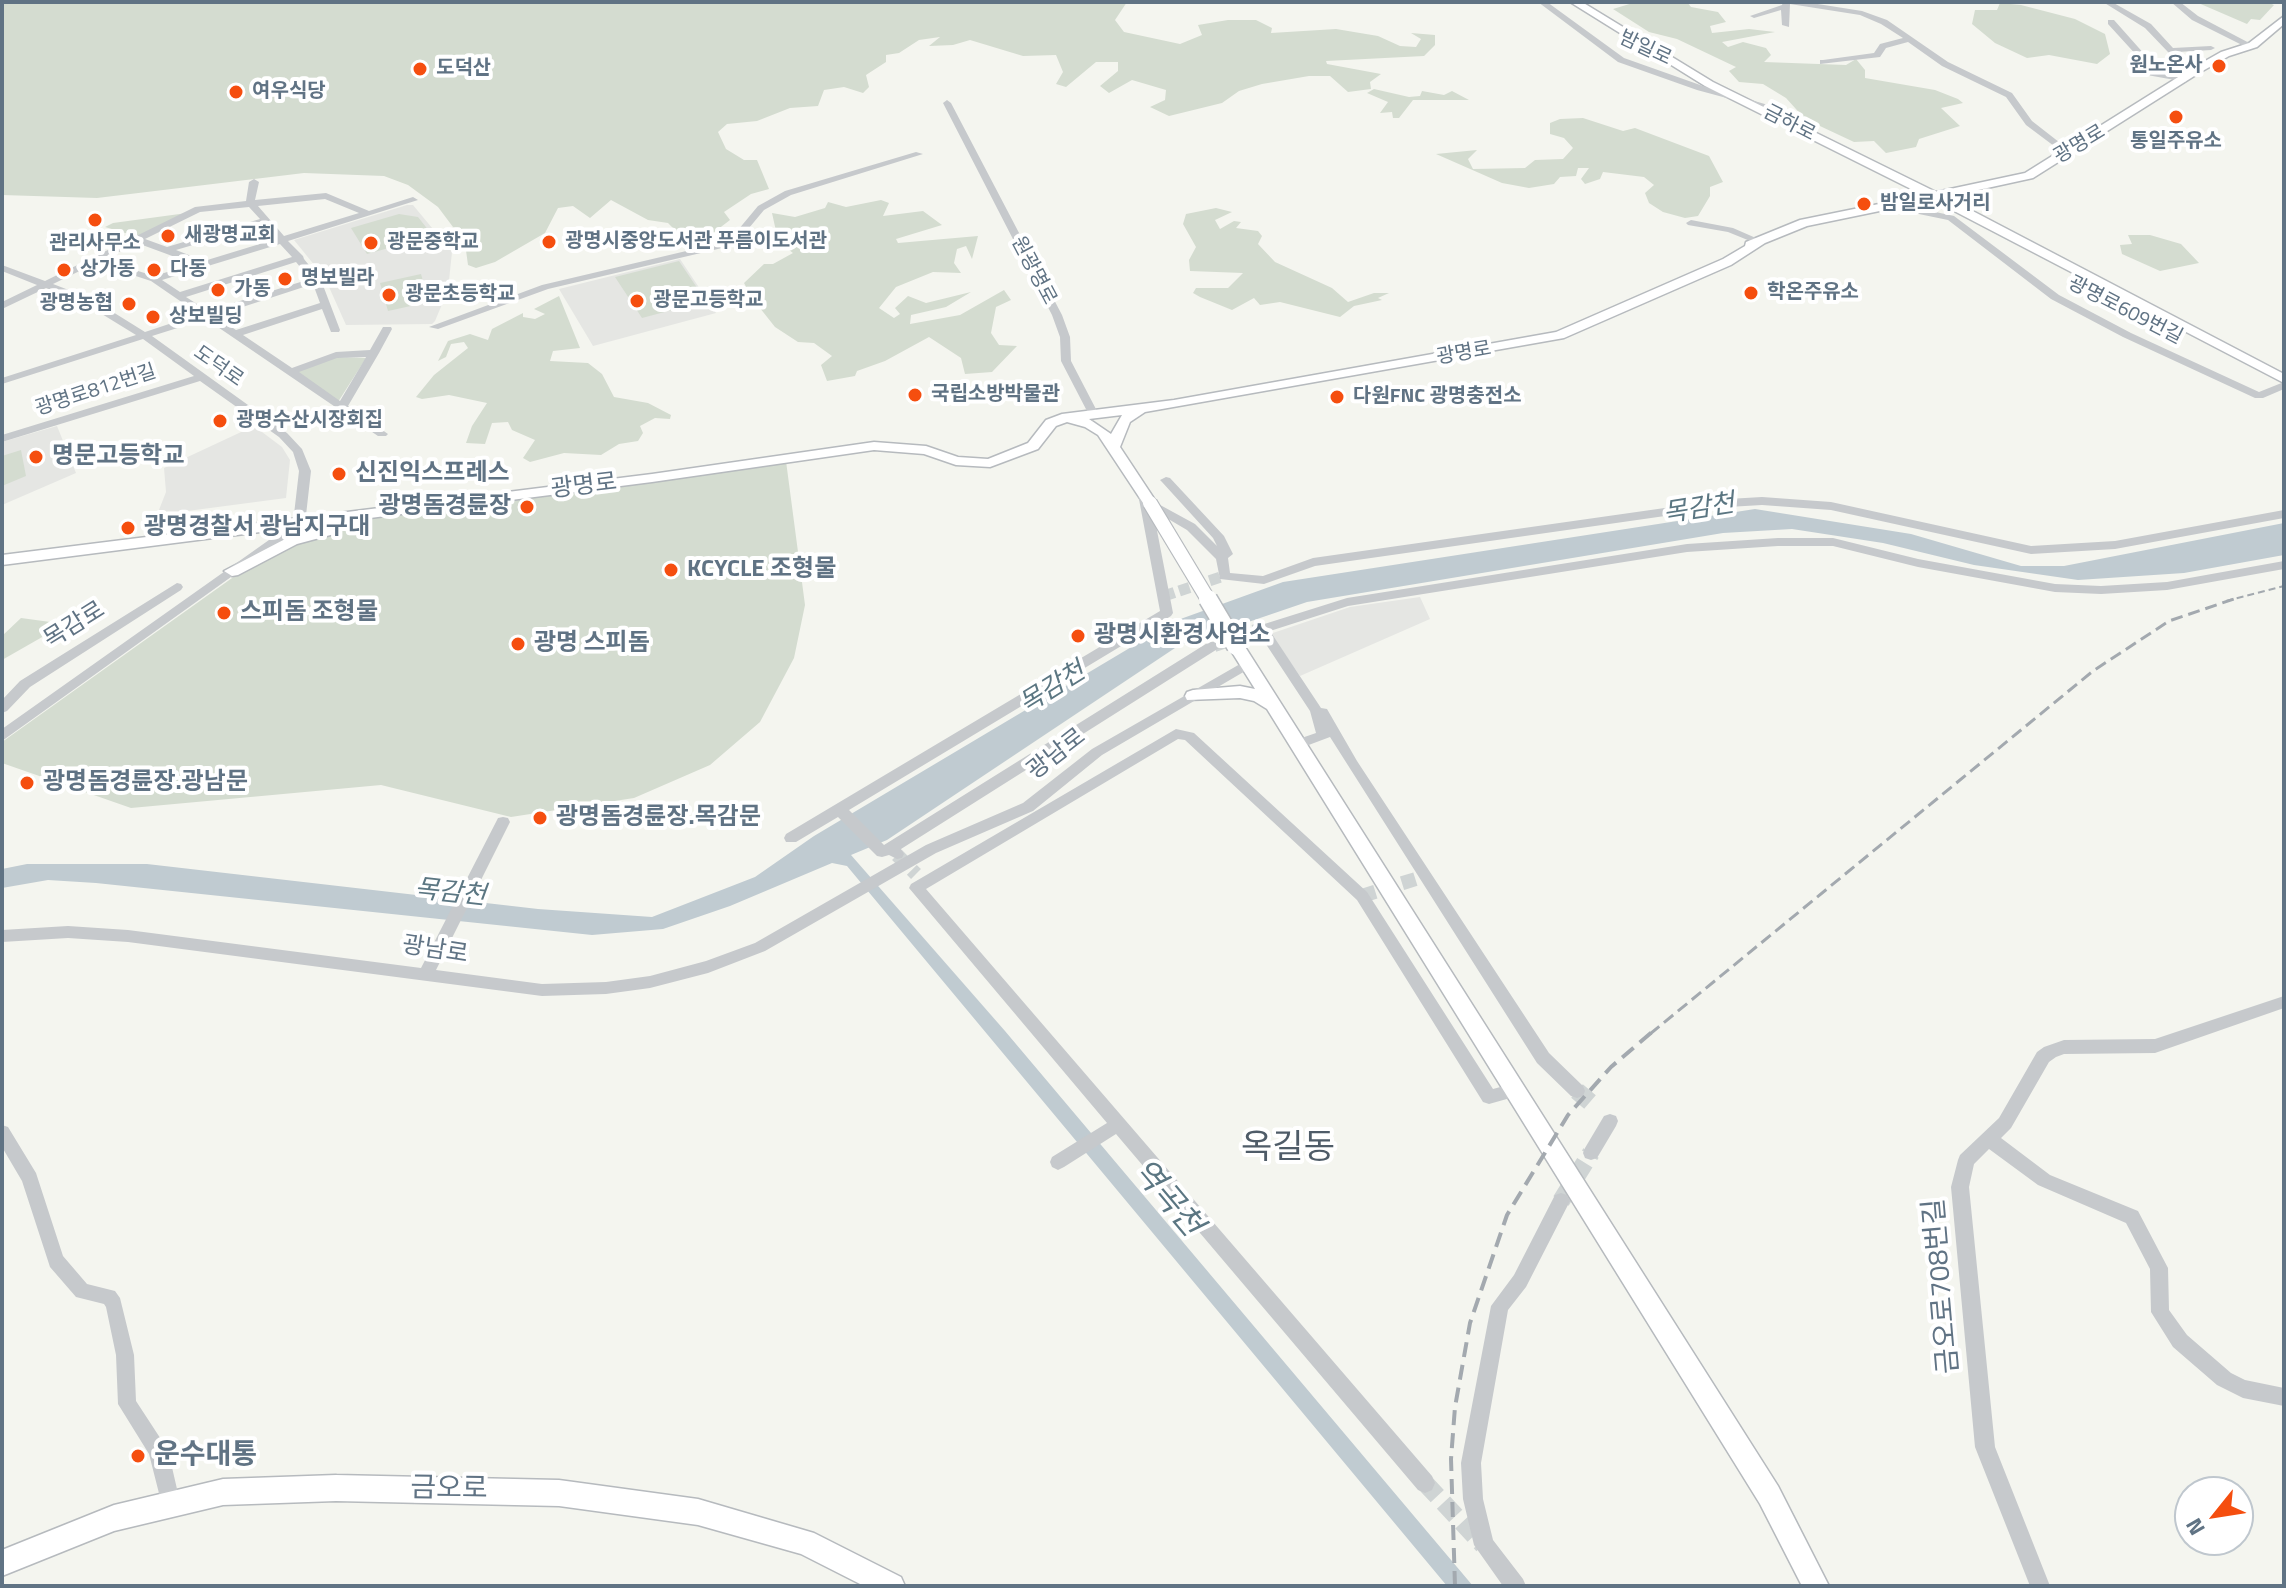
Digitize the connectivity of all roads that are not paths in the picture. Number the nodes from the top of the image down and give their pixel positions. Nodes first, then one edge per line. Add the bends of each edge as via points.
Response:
1 (1542, 2) edge
2 (1575, 2) edge
3 (1585, 2) edge
4 (2107, 2) edge
5 (2175, 2) edge
6 (1787, 4) edge
7 (1754, 16) dead end
8 (2284, 19) edge
9 (2111, 22) dead end
10 (1786, 25) dead end
11 (1909, 39) junction
12 (2251, 46) junction
13 (2211, 48) dead end
14 (2171, 50) junction
15 (1823, 62) dead end
16 (1679, 67) junction
17 (2188, 77) junction
18 (1684, 82) junction
19 (1700, 88) junction
20 (1734, 96) junction
21 (947, 103) dead end
22 (1771, 107) junction
23 (1782, 120) junction
24 (2069, 153) junction
25 (919, 154) dead end
26 (1890, 175) junction
27 (1911, 178) junction
28 (254, 182) dead end
29 (1990, 187) junction
30 (1940, 196) junction
31 (413, 200) dead end
32 (250, 202) junction
33 (1875, 208) junction
34 (1917, 211) dead end
35 (1961, 211) junction
36 (369, 214) junction
37 (1984, 215) junction
38 (267, 220) junction
39 (1691, 223) dead end
40 (2010, 233) junction
41 (139, 240) junction
42 (284, 240) junction
43 (1760, 242) junction
44 (167, 250) junction
45 (300, 258) junction
46 (98, 261) junction
47 (204, 264) junction
48 (2, 268) edge
49 (154, 279) junction
50 (316, 280) junction
51 (45, 284) junction
52 (178, 296) junction
53 (326, 304) junction
54 (2, 306) edge
55 (204, 315) junction
56 (434, 327) dead end
57 (387, 329) dead end
58 (335, 330) dead end
59 (234, 334) junction
60 (144, 335) junction
61 (374, 353) junction
62 (290, 372) junction
63 (201, 377) junction
64 (2, 381) edge
65 (2284, 382) edge
66 (1147, 405) junction
67 (341, 408) junction
68 (1093, 413) junction
69 (1062, 418) junction
70 (382, 434) dead end
71 (2, 439) edge
72 (1112, 443) junction
73 (1166, 480) dead end
74 (1147, 498) junction
75 (381, 513) junction
76 (2284, 514) edge
77 (299, 524) junction
78 (223, 533) junction
79 (1221, 553) junction
80 (248, 559) junction
81 (2, 560) edge
82 (2284, 565) edge
83 (232, 571) junction
84 (177, 587) dead end
85 (1233, 652) junction
86 (1193, 696) junction
87 (1308, 697) junction
88 (1275, 707) junction
89 (2, 708) edge
90 (2, 736) edge
91 (1324, 736) junction
92 (1298, 744) junction
93 (1352, 764) junction
94 (841, 811) junction
95 (503, 822) dead end
96 (791, 838) dead end
97 (2, 936) edge
98 (427, 972) junction
99 (2284, 1002) edge
100 (1515, 1090) junction
101 (1577, 1091) tunnel mouth
102 (1610, 1121) dead end
103 (1117, 1125) junction
104 (2, 1132) edge
105 (1988, 1138) junction
106 (1591, 1153) tunnel mouth
107 (1058, 1162) dead end
108 (1561, 1201) tunnel mouth
109 (2284, 1397) edge
110 (1425, 1483) tunnel mouth
111 (170, 1502) junction
112 (2, 1563) edge
113 (892, 1586) edge
114 (1516, 1586) edge
115 (1816, 1586) edge
116 (2040, 1586) edge

1 - 18 street, 밤일로 via 1621,60
2 - 16 main road, 금하로
3 - 22 main road, 금하로 via 1677,59
4 - 14 street via 2148,26
5 - 12 street
6 - 7 street
6 - 10 street
6 - 11 street via 1862,13
8 - 12 main road, 광명로
9 - 17 street via 2143,58 2139,71
11 - 15 street via 1883,46 1877,55
11 - 24 street via 1945,64 2009,95 2029,123
12 - 17 main road, 광명로 via 2225,54
13 - 14 street
14 - 17 street
16 - 18 street via 1691,78
16 - 20 main road, 금하로
17 - 24 main road, 광명로
18 - 19 street, 밤일로
19 - 20 street, 밤일로
19 - 23 main road
20 - 22 street, 밤일로
20 - 23 main road, 금하로
21 - 68 street, 원광명로 via 1057,315 1066,361
22 - 27 main road, 금하로
23 - 26 main road, 금하로
24 - 29 main road, 광명로 via 2029,176
25 - 56 street via 788,193 761,208 736,238 719,246 545,287
26 - 30 main road, 금하로
26 - 33 main road via 1907,191
27 - 29 main road via 1942,187
27 - 30 main road, 금하로
28 - 32 street
29 - 30 main road, 광명로
29 - 37 main road via 1972,202
30 - 33 main road, 광명로
30 - 35 main road, 금하로
30 - 37 main road, 금하로
31 - 36 street
32 - 36 street via 326,196
32 - 38 street
32 - 41 street via 198,209
33 - 35 main road via 1931,204
33 - 43 main road, 광명로 via 1804,223
34 - 65 street, 광명로609번길 via 1951,218 2055,297 2127,335 2259,396
35 - 40 main road, 금하로
36 - 42 street
37 - 40 main road, 금하로
38 - 42 street
38 - 44 street
39 - 43 street
40 - 65 main road, 금하로
41 - 44 street
41 - 46 street
42 - 45 street
42 - 47 street
43 - 66 main road, 광명로 via 1727,262 1559,335
44 - 47 street
45 - 50 street
45 - 52 street
46 - 49 street
46 - 51 street
47 - 49 street
48 - 51 street, 도덕로
49 - 52 street
50 - 53 street
50 - 55 street
51 - 54 street
51 - 60 street, 도덕로 via 88,301
52 - 55 street
53 - 58 street
53 - 59 street
55 - 59 street
55 - 60 street
57 - 61 street
59 - 62 street
60 - 63 street, 도덕로
60 - 64 street
61 - 62 street via 336,355
61 - 67 street
62 - 67 street
63 - 71 street, 광명로812번길
63 - 77 street, 도덕로 via 298,451 305,471
66 - 68 main road, 광명로
66 - 72 main road via 1124,420
67 - 70 street
68 - 69 main road, 광명로
68 - 72 main road, 원광명로
69 - 72 main road via 1089,423
69 - 75 main road, 광명로 via 1051,423 1033,446 990,463 874,446
72 - 74 main road, 원광명로
73 - 79 street via 1218,536
74 - 79 street
74 - 85 main road, 원광명로, bridge
74 - 94 street via 1167,613
75 - 77 main road, 광명로
75 - 83 main road via 292,541
76 - 79 street via 2115,545 2031,550 1831,506 1762,501 1392,549 1313,562 1264,580
77 - 78 main road, 광명로
77 - 80 street
78 - 80 main road via 244,537
78 - 81 main road, 광명로
80 - 83 street
82 - 87 street via 2167,586 2101,590 2055,588 1833,542 1687,548 1347,602 1262,629
83 - 90 street
84 - 89 street, 목감로 via 25,684
85 - 86 street, 광남로
85 - 88 main road, 원광명로
85 - 94 street via 890,852
86 - 88 main road via 1240,692
86 - 98 street, 광남로 via 1097,752 1028,807 931,849 741,956 650,982 606,988 542,990
87 - 91 street
87 - 93 street via 1322,711
88 - 92 main road, 원광명로
91 - 92 street
91 - 93 street
92 - 100 main road, 원광명로
93 - 101 street via 1543,1058
94 - 96 street
95 - 98 street
97 - 98 street, 광남로 via 128,936
99 - 105 street, 금오로708번길 via 2155,1046 2064,1047 2050,1052 2005,1123
100 - 103 street via 1489,1097 1362,896 1189,736 1176,734 920,878 916,888
100 - 115 main road, 원광명로 via 1769,1495
102 - 106 street
103 - 107 street
103 - 110 street
104 - 111 street via 30,1178 56,1261 82,1291 109,1297 114,1304 125,1355 127,1404 158,1450
105 - 109 street via 2044,1180 2132,1217 2159,1268 2160,1312 2180,1341 2224,1379 2243,1389
105 - 116 street, 금오로708번길 via 1966,1160 1960,1187 1985,1447
108 - 114 street via 1520,1281 1500,1306 1471,1463 1484,1545
111 - 112 main road, 금오로 via 114,1518
111 - 113 main road, 금오로 via 223,1492 336,1488 559,1493 641,1502 805,1542

